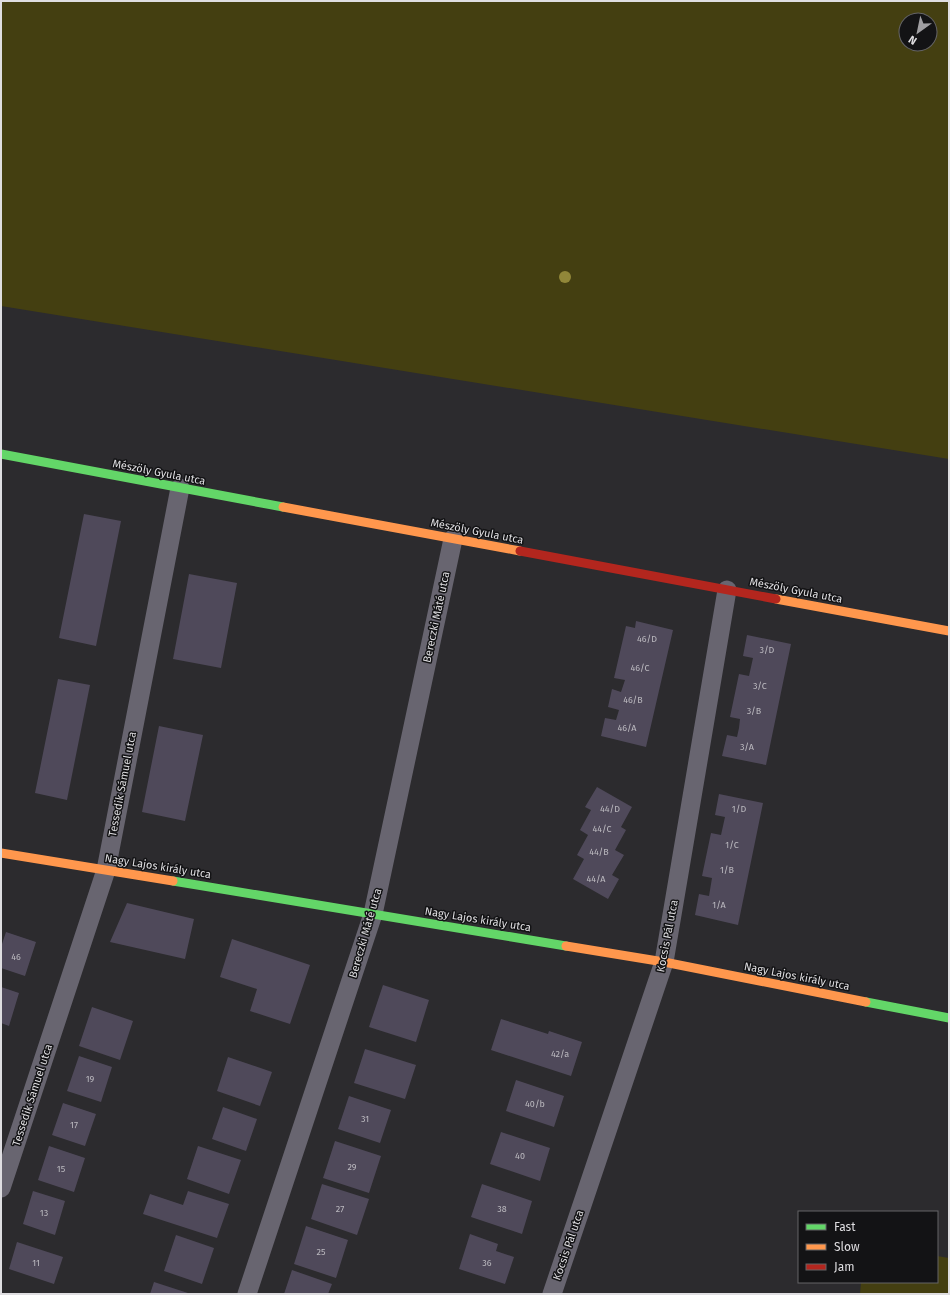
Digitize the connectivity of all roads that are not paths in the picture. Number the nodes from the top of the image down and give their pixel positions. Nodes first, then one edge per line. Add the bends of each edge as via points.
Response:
1 (1, 454) edge
2 (180, 488) junction
3 (453, 539) junction
4 (727, 590) junction
5 (949, 631) edge
6 (1, 853) edge
7 (106, 870) junction
8 (373, 914) junction
9 (664, 962) junction
10 (949, 1018) edge
11 (1, 1188) edge
12 (246, 1294) edge
13 (552, 1294) edge

1 - 2 street, Mészöly Gyula utca
2 - 3 street, Mészöly Gyula utca
2 - 7 street, Tessedik Sámuel utca
3 - 4 street, Mészöly Gyula utca
3 - 8 street, Bereczki Máté utca
4 - 5 street, Mészöly Gyula utca
4 - 9 street, Kocsis Pál utca
6 - 7 street, Nagy Lajos király utca
7 - 8 street, Nagy Lajos király utca
7 - 11 street, Tessedik Sámuel utca
8 - 9 street, Nagy Lajos király utca
8 - 12 street, Bereczki Máté utca
9 - 10 street, Nagy Lajos király utca
9 - 13 street, Kocsis Pál utca

